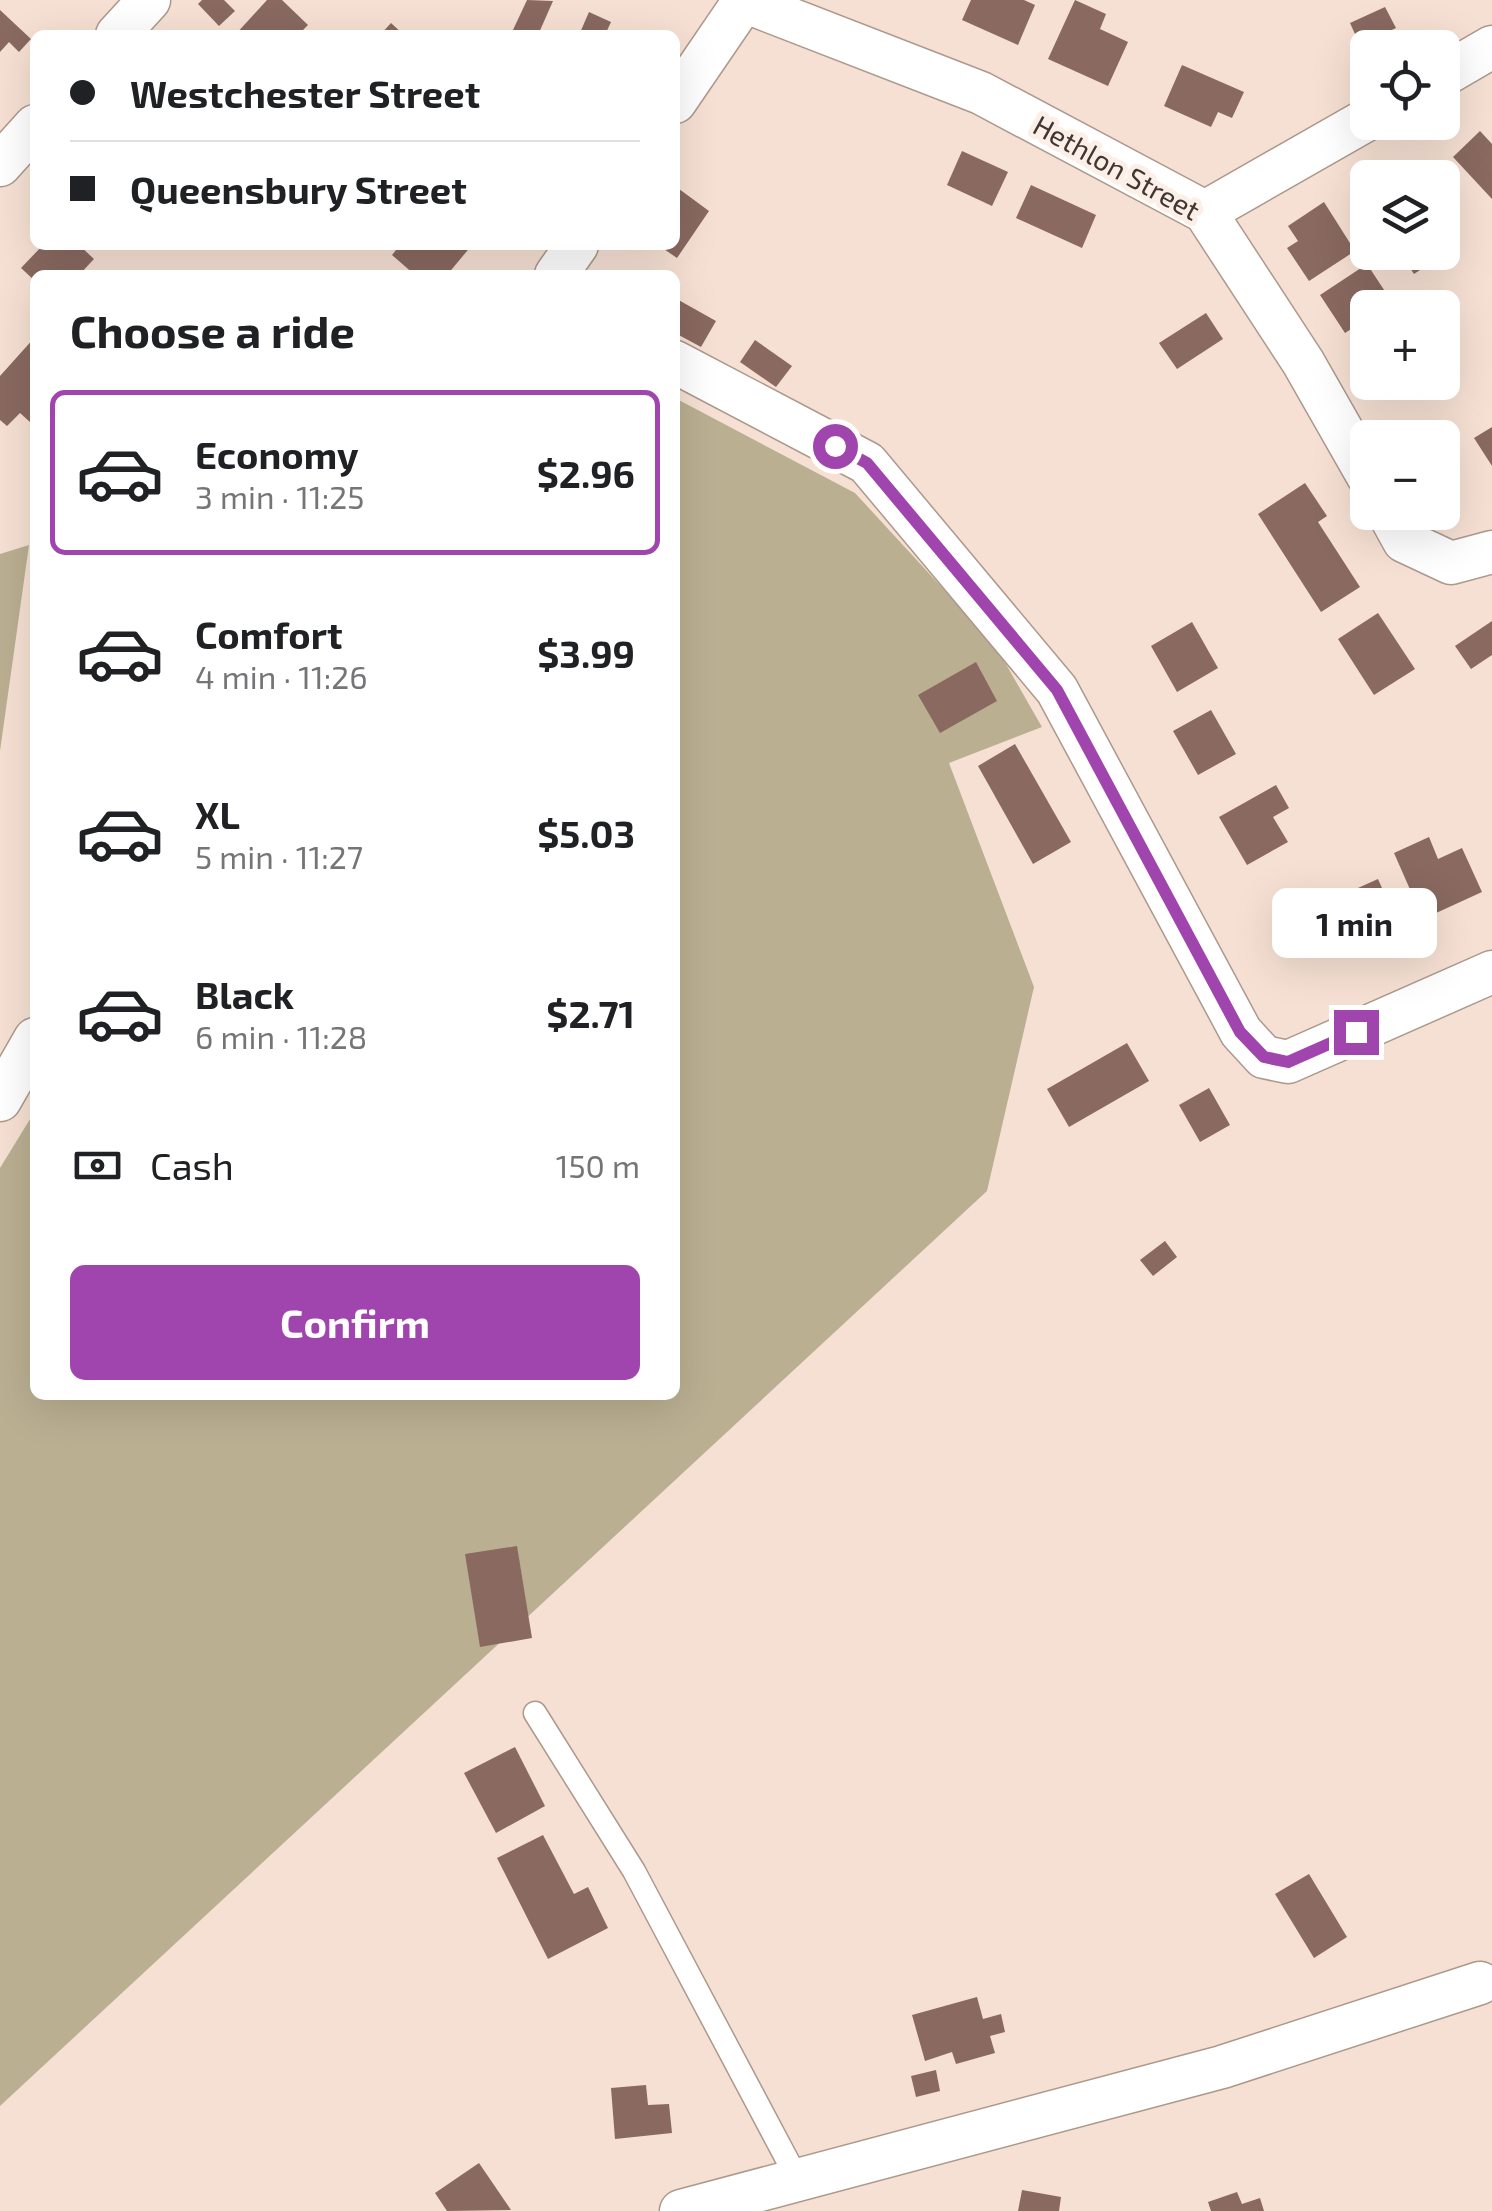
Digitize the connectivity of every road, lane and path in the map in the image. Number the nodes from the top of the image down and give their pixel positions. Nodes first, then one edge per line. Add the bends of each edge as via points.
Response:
1 (149, 0) edge
2 (742, 1) edge
3 (122, 30) edge
4 (1492, 47) edge
5 (1460, 66) edge
6 (680, 94) edge
7 (1350, 128) edge
8 (30, 132) edge
9 (0, 165) edge
10 (1205, 212) junction
11 (680, 365) edge
12 (1350, 445) edge
13 (1398, 530) edge
14 (1492, 552) edge
15 (1492, 972) edge
16 (30, 1049) edge
17 (0, 1100) edge
18 (535, 1713) dead end
19 (1480, 1984) dead end
20 (799, 2182) junction
21 (681, 2211) edge

1 - 3 street
2 - 6 street
2 - 10 street, Hethlon Street via 981,93
4 - 5 street
7 - 10 street
8 - 9 street
10 - 12 street, Hethlon Street
11 - 15 street via 867,463 1057,690 1240,1032 1264,1057 1288,1062
13 - 14 street via 1404,541 1451,563
16 - 17 street
18 - 20 lane via 634,1871
19 - 20 street via 1222,2067
20 - 21 street

